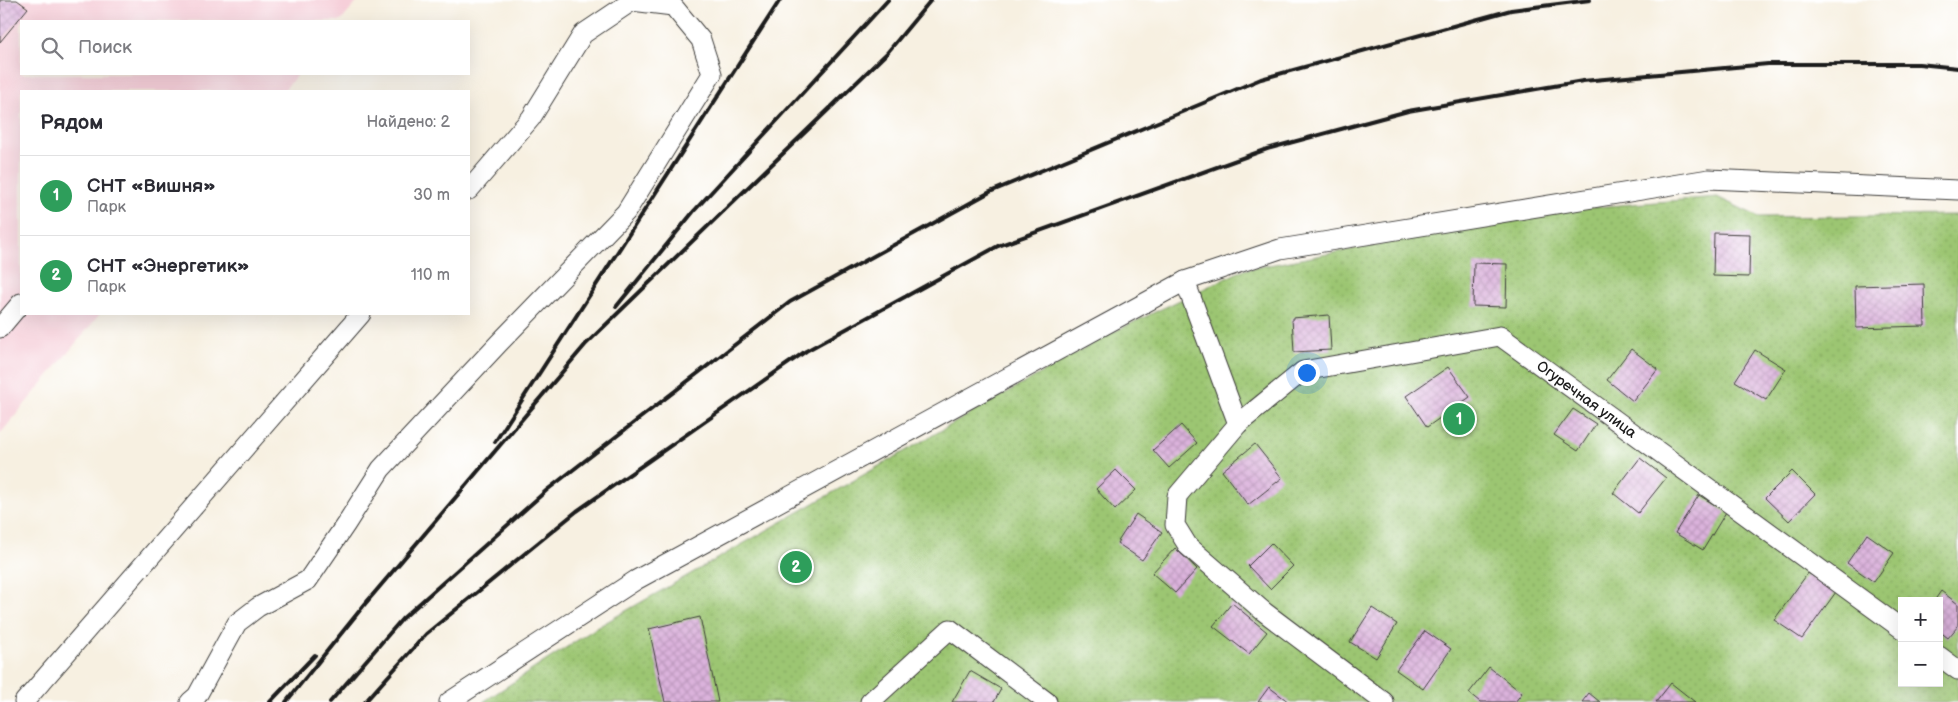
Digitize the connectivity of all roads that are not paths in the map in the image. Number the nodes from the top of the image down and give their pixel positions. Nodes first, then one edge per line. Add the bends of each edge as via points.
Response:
1 (470, 189) edge
2 (1958, 190) edge
3 (1185, 281) junction
4 (20, 304) edge
5 (360, 315) edge
6 (0, 328) edge
7 (1238, 424) junction
8 (1898, 626) edge
9 (1943, 659) edge
10 (1958, 670) edge
11 (24, 702) edge
12 (190, 702) edge
13 (449, 702) edge
14 (870, 702) edge
15 (1047, 702) edge
16 (1384, 702) edge

1 - 12 lane via 531,118 583,34 632,1 673,6 701,40 712,74 626,212 381,469 308,580 258,606 236,623 197,696
2 - 3 lane via 1709,179 1280,249
3 - 7 lane
3 - 13 lane via 636,580
4 - 6 lane
5 - 11 lane
7 - 8 lane, Огуречная улица via 1303,370 1500,336
7 - 16 lane, Огуречная улица via 1177,496 1175,525 1188,546 1262,611
9 - 10 lane
14 - 15 lane via 950,629

